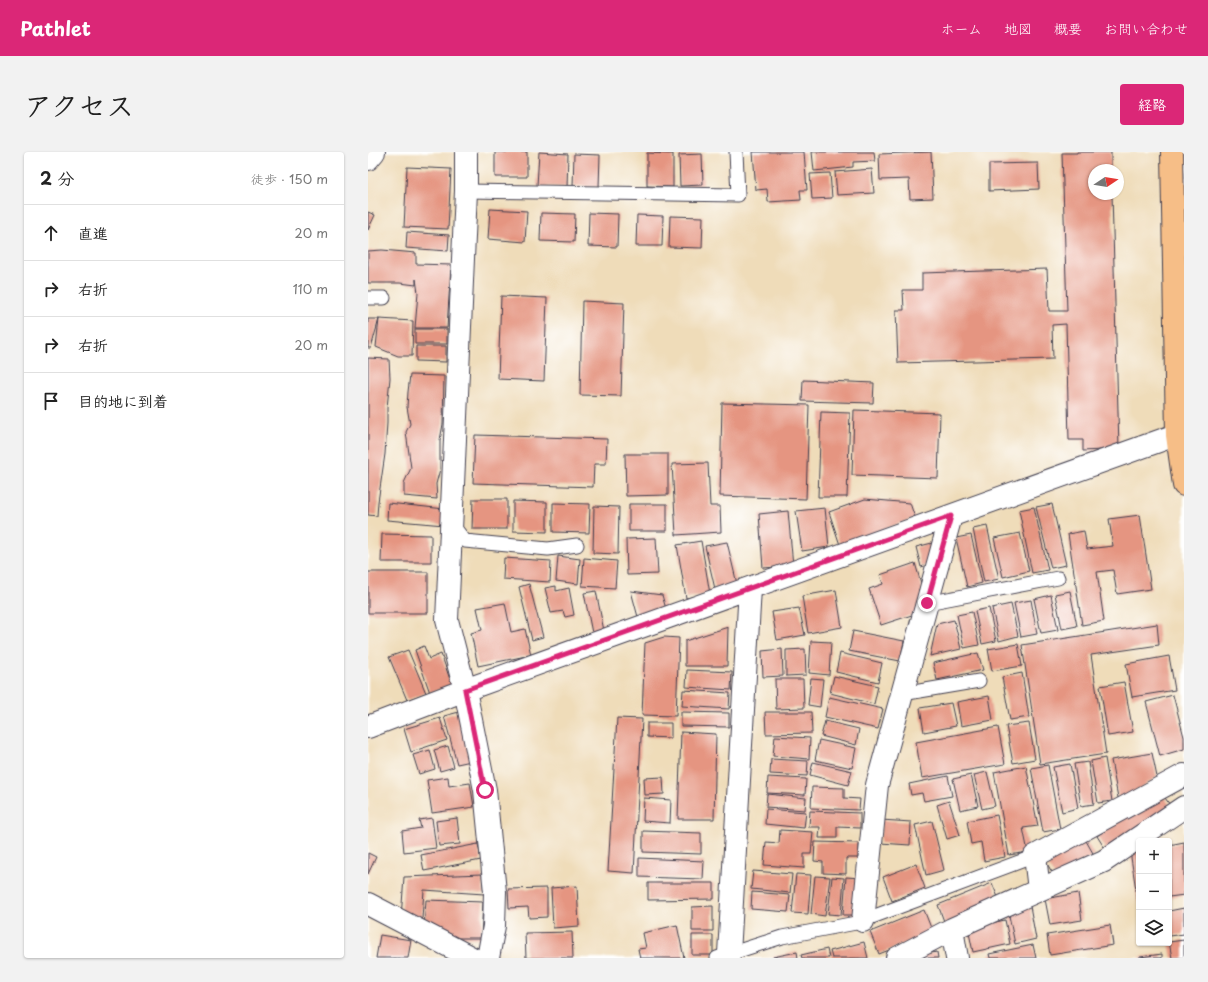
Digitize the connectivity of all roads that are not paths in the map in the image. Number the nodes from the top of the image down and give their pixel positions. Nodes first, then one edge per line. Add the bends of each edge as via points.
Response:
1 (374, 152) edge
2 (466, 152) edge
3 (736, 152) edge
4 (1172, 152) edge
5 (368, 159) edge
6 (466, 191) junction
7 (368, 298) edge
8 (384, 298) dead end
9 (1179, 323) edge
10 (1180, 433) edge
11 (1184, 485) edge
12 (951, 516) junction
13 (451, 523) junction
14 (577, 545) dead end
15 (1058, 578) dead end
16 (750, 588) junction
17 (927, 603) junction
18 (979, 681) dead end
19 (465, 690) junction
20 (902, 694) junction
21 (368, 727) edge
22 (1184, 775) edge
23 (1184, 807) edge
24 (1036, 856) junction
25 (1039, 890) junction
26 (368, 904) edge
27 (863, 921) junction
28 (952, 929) junction
29 (723, 956) edge
30 (472, 958) edge
31 (488, 958) edge
32 (897, 958) edge
33 (957, 958) edge

1 - 5 street
2 - 6 street
3 - 6 lane via 738,195
4 - 9 main road
6 - 13 street
7 - 8 lane
9 - 10 main road
10 - 11 main road
10 - 12 street
12 - 16 street
12 - 17 street
13 - 14 lane via 465,541 548,549
13 - 19 street via 447,620
15 - 17 lane
16 - 19 street
16 - 29 street
17 - 20 street
18 - 20 lane
19 - 21 street
19 - 31 street via 485,790 495,892 494,926
20 - 27 street via 877,786
22 - 24 street
23 - 25 street via 1104,861
24 - 25 street
24 - 27 lane
25 - 28 street
26 - 30 street
27 - 29 lane via 782,937
28 - 32 street
28 - 33 street

